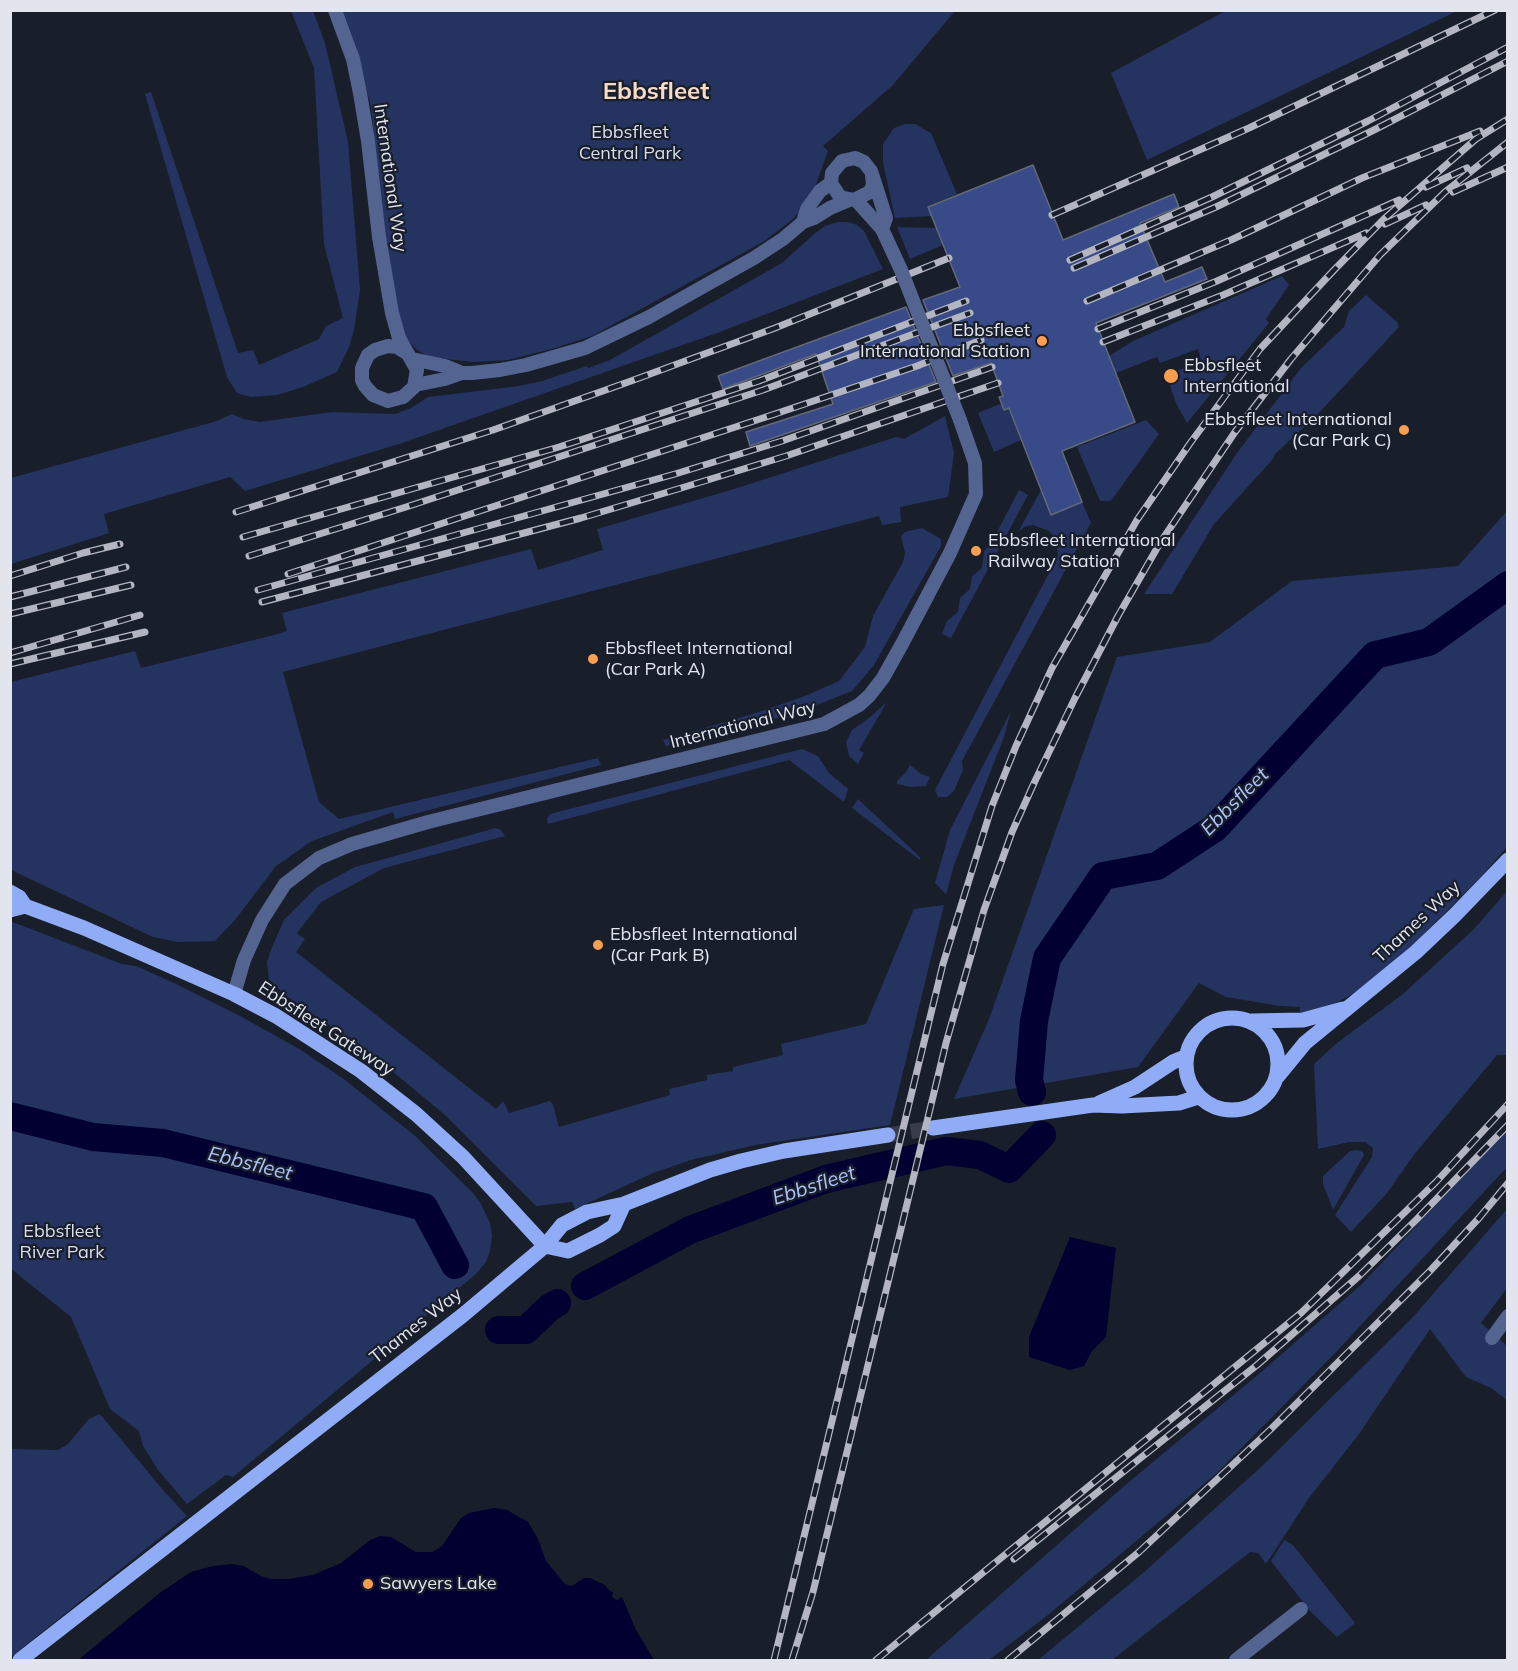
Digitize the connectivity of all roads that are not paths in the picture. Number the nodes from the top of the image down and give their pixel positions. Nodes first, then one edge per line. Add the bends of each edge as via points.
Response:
1 (335, 10) edge
2 (872, 175) junction
3 (831, 183) junction
4 (853, 200) junction
5 (803, 222) junction
6 (882, 229) junction
7 (408, 355) junction
8 (462, 373) junction
9 (415, 385) junction
10 (1508, 860) edge
11 (10, 892) edge
12 (18, 908) edge
13 (234, 994) junction
14 (1349, 1008) junction
15 (1252, 1021) junction
16 (1185, 1057) junction
17 (1278, 1076) junction
18 (1197, 1097) junction
19 (1093, 1105) junction
20 (933, 1128) tunnel mouth
21 (888, 1135) tunnel mouth
22 (624, 1204) junction
23 (545, 1246) junction
24 (1508, 1316) edge
25 (1492, 1338) dead end
26 (1301, 1609) dead end
27 (20, 1660) edge
28 (1236, 1660) edge

1 - 7 street, International Way via 353,59 388,292 396,330
2 - 3 street via 860,159 846,159 834,168
2 - 4 street via 871,191
2 - 6 street, International Way via 886,218
3 - 4 street, International Way via 837,195
3 - 5 street via 807,209
4 - 5 street
4 - 6 street, International Way
5 - 8 street via 754,258 600,342 526,365
6 - 13 street, International Way, bridge via 960,420 975,463 976,494 902,645 869,696 824,724 428,822 319,858 285,884 262,920
7 - 8 street
7 - 9 street, International Way via 417,370
7 - 9 street via 393,346 373,350 364,364 362,380 370,393 384,400 403,397
8 - 9 street
10 - 14 main road, Thames Way via 1416,952
11 - 12 main road, Ebbsfleet Gateway via 19,897
12 - 13 main road, Ebbsfleet Gateway via 106,938
13 - 23 main road, Ebbsfleet Gateway via 361,1071 416,1114 463,1157
14 - 15 main road, Thames Way via 1303,1020
14 - 17 main road, Thames Way via 1305,1043
15 - 16 main road via 1235,1018 1214,1022 1189,1042
15 - 17 main road via 1273,1042 1278,1055
16 - 18 main road via 1185,1074
16 - 19 main road via 1135,1088
17 - 18 main road via 1266,1096 1244,1108 1214,1107
18 - 19 main road via 1179,1103
19 - 20 main road
21 - 22 main road, Thames Way via 751,1158
22 - 23 main road, Thames Way via 578,1216 562,1225
22 - 23 main road via 614,1226 600,1235 568,1251
23 - 27 main road, Thames Way via 463,1315
24 - 25 street
26 - 28 street

